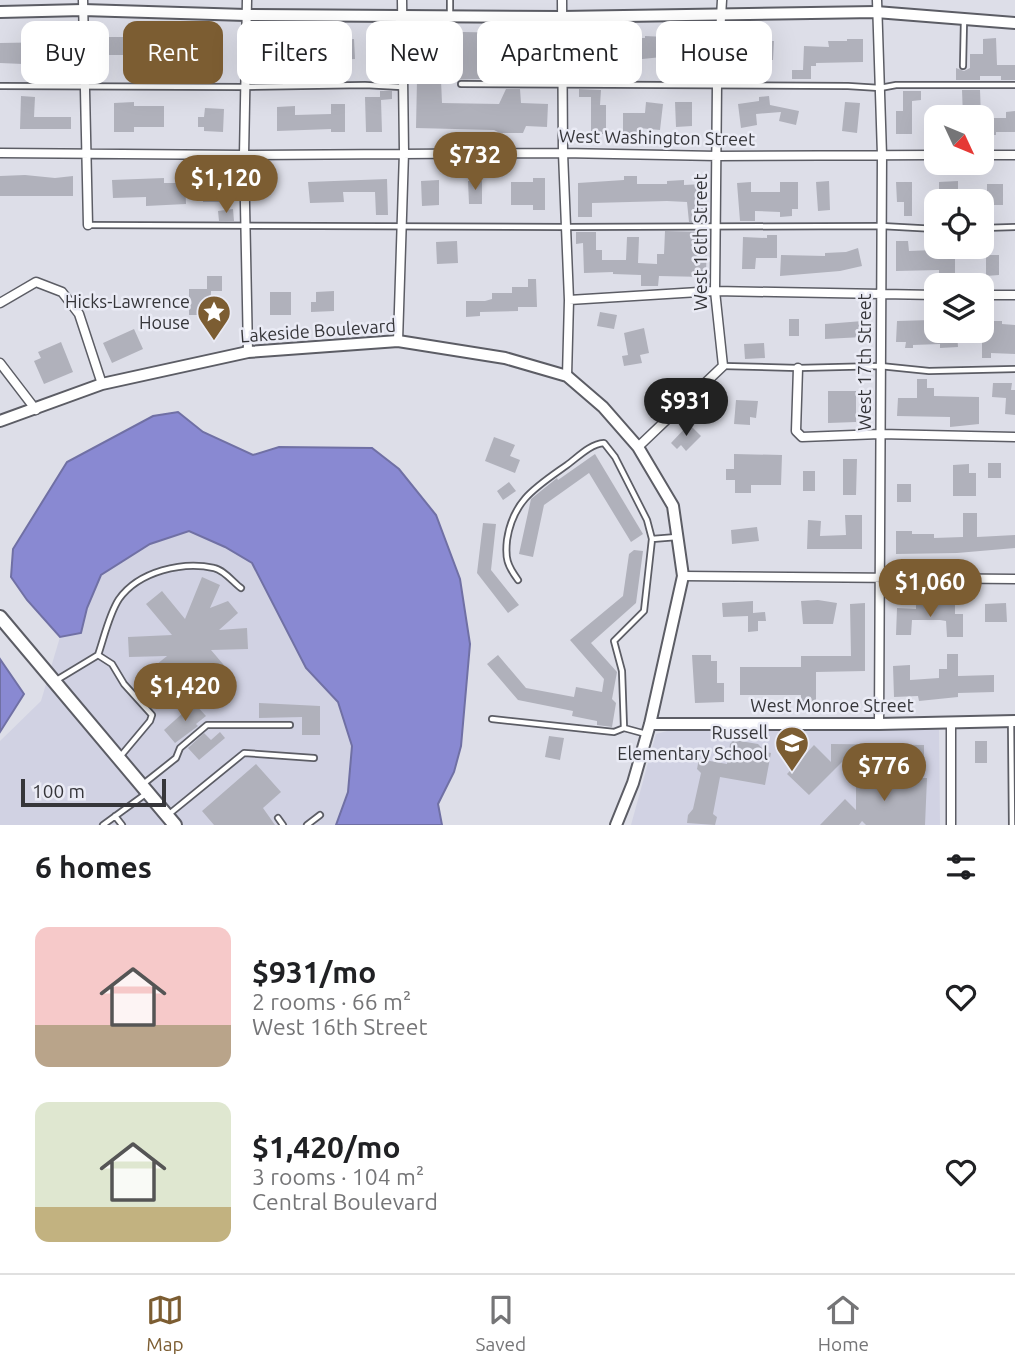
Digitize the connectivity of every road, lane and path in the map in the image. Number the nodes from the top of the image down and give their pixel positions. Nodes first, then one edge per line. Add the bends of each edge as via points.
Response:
1 (247, 0) edge
2 (402, 0) edge
3 (450, 0) edge
4 (562, 0) edge
5 (722, 0) edge
6 (877, 0) edge
7 (83, 5) edge
8 (0, 12) edge
9 (876, 12) junction
10 (723, 14) junction
11 (247, 15) junction
12 (402, 15) junction
13 (450, 15) junction
14 (562, 17) junction
15 (964, 19) junction
16 (562, 21) edge
17 (1015, 23) edge
18 (963, 66) dead end
19 (461, 84) dead end
20 (562, 84) junction
21 (84, 85) junction
22 (717, 85) junction
23 (1015, 85) edge
24 (0, 86) edge
25 (244, 87) junction
26 (403, 87) junction
27 (880, 88) junction
28 (404, 152) junction
29 (0, 153) edge
30 (86, 153) junction
31 (563, 153) junction
32 (244, 155) junction
33 (883, 155) junction
34 (924, 155) edge
35 (994, 155) edge
36 (1015, 155) edge
37 (717, 156) junction
38 (88, 225) joint
39 (246, 225) junction
40 (716, 225) junction
41 (402, 226) junction
42 (881, 226) junction
43 (566, 227) junction
44 (1015, 227) edge
45 (924, 228) edge
46 (994, 228) edge
47 (715, 291) junction
48 (924, 295) edge
49 (994, 295) edge
50 (1015, 295) edge
51 (880, 296) junction
52 (569, 300) junction
53 (0, 303) edge
54 (398, 341) junction
55 (248, 352) junction
56 (0, 363) edge
57 (723, 366) junction
58 (880, 366) junction
59 (798, 368) junction
60 (1015, 369) edge
61 (567, 376) junction
62 (102, 384) junction
63 (36, 410) junction
64 (0, 421) edge
65 (880, 434) junction
66 (1015, 437) edge
67 (638, 447) junction
68 (678, 537) junction
69 (653, 538) junction
70 (683, 576) junction
71 (878, 579) junction
72 (1015, 579) edge
73 (518, 580) dead end
74 (241, 588) dead end
75 (0, 617) edge
76 (98, 655) junction
77 (54, 681) junction
78 (492, 719) dead end
79 (1013, 721) edge
80 (951, 723) junction
81 (878, 724) junction
82 (290, 725) dead end
83 (624, 728) junction
84 (648, 729) junction
85 (314, 758) dead end
86 (119, 759) junction
87 (145, 789) junction
88 (1014, 792) edge
89 (320, 815) dead end
90 (116, 816) junction
91 (278, 818) dead end
92 (171, 820) edge
93 (103, 825) edge
94 (122, 825) edge
95 (283, 825) edge
96 (307, 825) edge
97 (616, 825) edge
98 (951, 825) edge
99 (1012, 825) edge

1 - 11 street
2 - 12 street
3 - 13 lane
4 - 14 street
5 - 10 street, West 16th Street
6 - 9 street, West 17th Street
7 - 8 street
7 - 11 street
7 - 21 street
9 - 10 street
9 - 15 street
9 - 27 street, West 17th Street
10 - 14 street
10 - 22 street, West 16th Street
11 - 12 street
11 - 25 street
12 - 13 street
12 - 26 street
13 - 14 street
14 - 16 street
15 - 17 street
15 - 18 lane
19 - 20 lane
20 - 22 lane
20 - 31 street
21 - 24 lane
21 - 25 lane
21 - 30 street
22 - 27 lane
22 - 37 street, West 16th Street
23 - 27 lane
25 - 26 lane
25 - 32 street
26 - 28 street
27 - 33 street, West 17th Street
28 - 31 street, West Washington Street
28 - 32 street, West Washington Street
28 - 41 street
29 - 30 street, West Washington Street
30 - 32 street, West Washington Street
30 - 38 street
31 - 37 street, West Washington Street
31 - 43 street
32 - 39 street
33 - 34 street, West Washington Street
33 - 37 street, West Washington Street
33 - 42 street, West 17th Street
35 - 36 street
37 - 40 street, West 16th Street
38 - 39 lane
39 - 41 lane
39 - 55 street
40 - 42 lane
40 - 43 lane
40 - 47 street, West 16th Street
41 - 43 lane
41 - 54 street
42 - 45 lane
42 - 51 street, West 17th Street
43 - 52 street
44 - 46 lane
47 - 51 street
47 - 52 street
47 - 57 street, West 16th Street
48 - 51 street
49 - 50 street
51 - 58 street, West 17th Street
52 - 61 street
53 - 62 street via 36,282 62,292 79,314
54 - 55 street, Lakeside Boulevard
54 - 61 street, Lakeside Boulevard via 506,358
55 - 62 street, Lakeside Boulevard
56 - 63 street
57 - 59 lane
57 - 67 street
58 - 59 lane
58 - 60 lane
58 - 65 street, West 17th Street
59 - 65 street via 796,431 802,437
61 - 67 street, Lakeside Boulevard via 603,407
62 - 63 street, Lakeside Boulevard
63 - 64 street, Lakeside Boulevard
65 - 66 street
65 - 71 street, West 17th Street
67 - 68 street, Lakeside Boulevard via 673,506
68 - 69 lane
68 - 70 street, Lakeside Boulevard
69 - 73 lane via 615,457 604,443 598,443 532,490 512,515 505,557
69 - 83 lane via 644,611 614,641 622,671
70 - 71 street
70 - 84 street, Lakeside Boulevard
71 - 72 street
71 - 81 street, West 17th Street
74 - 76 lane via 217,568 178,566 148,577 118,600
75 - 77 main road
76 - 77 lane
76 - 86 lane via 112,664 152,715
77 - 86 main road
78 - 83 lane via 614,732
79 - 80 street, West Monroe Street
79 - 88 lane
80 - 81 street, West Monroe Street
80 - 98 street
81 - 84 street, West Monroe Street
82 - 87 lane via 207,725
83 - 84 lane
84 - 97 street, Lakeside Boulevard
85 - 92 lane via 244,753
86 - 87 main road
87 - 90 lane
87 - 92 main road
88 - 99 lane
89 - 96 lane
90 - 93 lane
90 - 94 lane
91 - 95 lane

